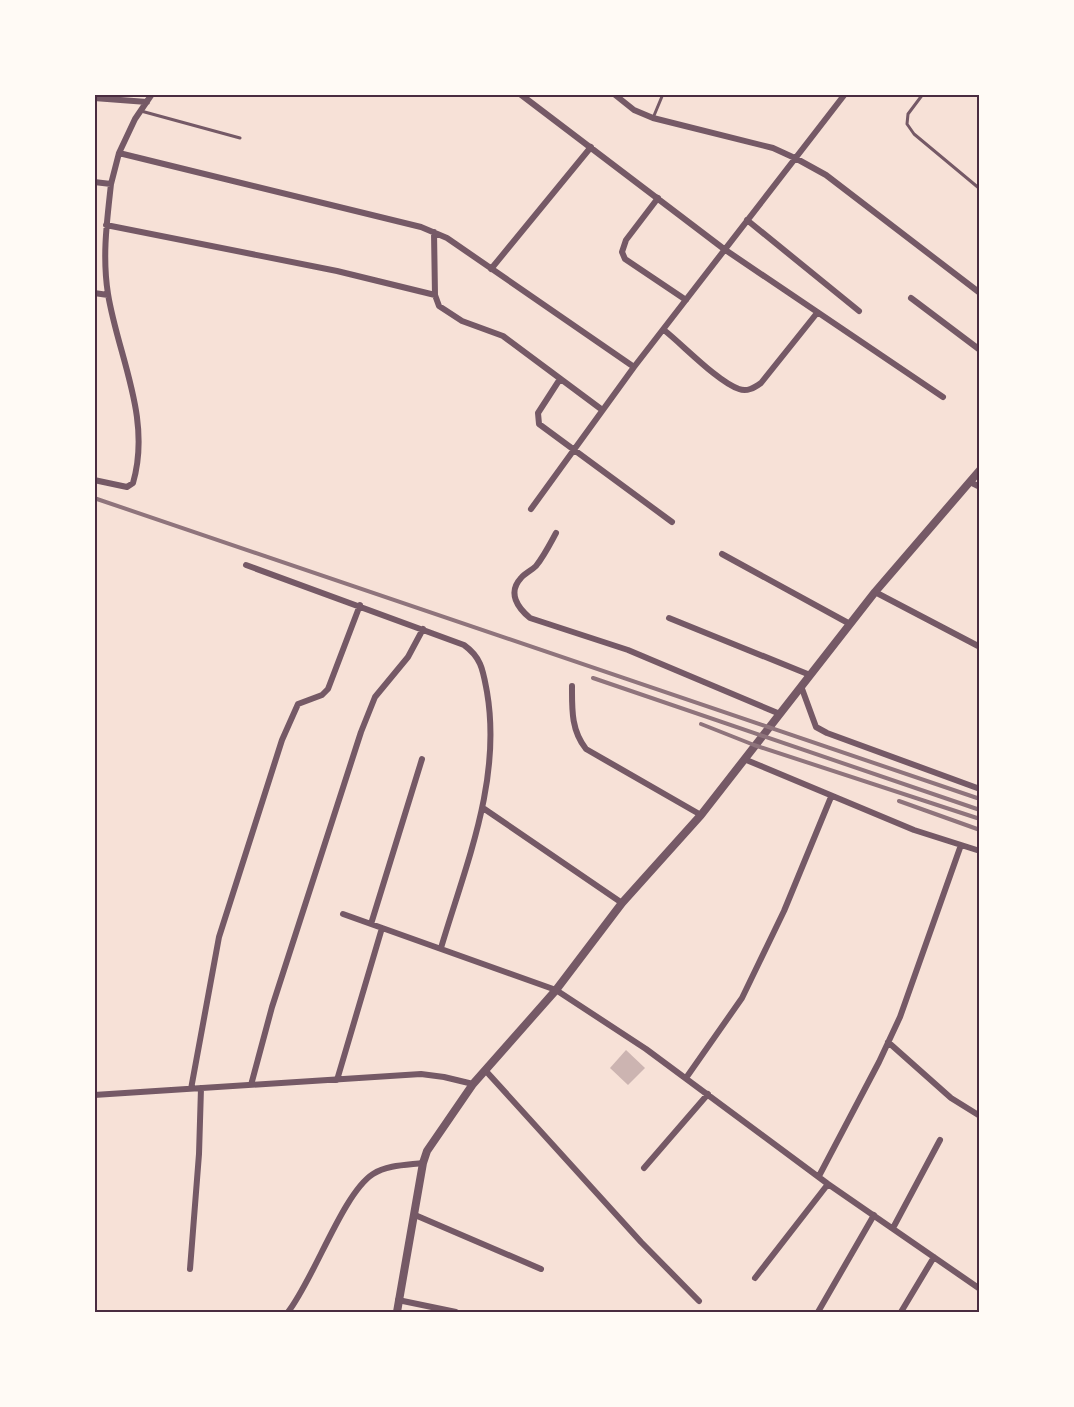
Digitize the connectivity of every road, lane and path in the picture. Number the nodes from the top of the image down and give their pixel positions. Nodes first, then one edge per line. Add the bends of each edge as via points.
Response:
1 (152, 94) edge
2 (520, 94) edge
3 (614, 94) edge
4 (663, 94) edge
5 (845, 94) edge
6 (923, 94) edge
7 (94, 98) edge
8 (147, 102) junction
9 (141, 111) junction
10 (653, 118) junction
11 (240, 138) dead end
12 (591, 147) junction
13 (119, 153) junction
14 (797, 159) junction
15 (94, 183) edge
16 (111, 184) junction
17 (980, 189) edge
18 (658, 198) junction
19 (747, 220) junction
20 (106, 225) junction
21 (434, 232) junction
22 (724, 249) junction
23 (491, 269) junction
24 (94, 293) edge
25 (980, 293) edge
26 (108, 295) junction
27 (435, 295) junction
28 (911, 298) dead end
29 (686, 300) junction
30 (859, 311) dead end
31 (817, 313) junction
32 (664, 330) junction
33 (980, 350) edge
34 (633, 367) junction
35 (560, 379) junction
36 (943, 398) dead end
37 (601, 409) junction
38 (574, 448) junction
39 (980, 470) edge
40 (94, 480) edge
41 (970, 482) junction
42 (980, 488) edge
43 (531, 509) dead end
44 (672, 522) dead end
45 (556, 533) dead end
46 (722, 554) dead end
47 (246, 565) dead end
48 (875, 592) junction
49 (360, 605) junction
50 (669, 618) dead end
51 (850, 624) junction
52 (423, 629) junction
53 (980, 647) edge
54 (810, 675) junction
55 (572, 686) dead end
56 (801, 686) junction
57 (780, 714) junction
58 (422, 759) dead end
59 (744, 759) junction
60 (980, 789) edge
61 (831, 797) junction
62 (483, 808) junction
63 (701, 815) junction
64 (961, 845) junction
65 (980, 851) edge
66 (622, 903) junction
67 (343, 914) dead end
68 (371, 924) junction
69 (382, 927) junction
70 (441, 948) junction
71 (556, 990) junction
72 (888, 1042) junction
73 (485, 1070) junction
74 (686, 1078) junction
75 (337, 1080) junction
76 (473, 1084) junction
77 (251, 1085) junction
78 (201, 1088) junction
79 (191, 1089) junction
80 (708, 1094) junction
81 (94, 1095) edge
82 (980, 1116) edge
83 (940, 1140) dead end
84 (423, 1162) junction
85 (644, 1168) dead end
86 (819, 1176) junction
87 (828, 1184) junction
88 (415, 1215) junction
89 (874, 1215) junction
90 (893, 1228) junction
91 (934, 1257) junction
92 (190, 1269) dead end
93 (541, 1269) dead end
94 (755, 1278) dead end
95 (980, 1289) edge
96 (398, 1300) junction
97 (699, 1300) dead end
98 (288, 1312) edge
99 (397, 1312) edge
100 (456, 1312) edge
101 (818, 1312) edge
102 (901, 1312) edge

1 - 8 street
2 - 12 street
3 - 10 street via 634,110
4 - 10 lane
5 - 14 street
6 - 17 lane via 907,124
7 - 8 street
8 - 9 street
9 - 11 lane
9 - 13 street
10 - 14 street via 773,148
12 - 18 street
12 - 23 street
13 - 16 street
13 - 21 street via 407,222
14 - 19 street
14 - 25 street via 826,175
15 - 16 street
16 - 20 street
18 - 22 street
18 - 29 street via 626,240 622,252 625,259
19 - 22 street
19 - 30 street
20 - 26 street via 104,261
20 - 27 street via 337,270
21 - 23 street
21 - 27 street
22 - 29 street
22 - 31 street
23 - 34 street
24 - 26 street
26 - 40 street via 135,407 139,450 133,483 128,487
27 - 35 street via 447,314 503,336
28 - 33 street
29 - 32 street
31 - 32 street via 752,389 741,390 725,381
31 - 36 street
32 - 34 street
34 - 37 street
35 - 37 street
35 - 38 street via 537,419
37 - 38 street
38 - 43 street
38 - 44 street
39 - 41 street
41 - 42 street
41 - 48 street
45 - 57 street via 516,589 514,599 530,618 628,650
46 - 51 street
47 - 49 street
48 - 51 street
48 - 53 street
49 - 52 street
49 - 79 street via 328,689 298,704 282,740 219,937
50 - 54 street
51 - 54 street
52 - 62 street via 464,645 482,664 492,744
52 - 77 street via 408,657 375,697 364,723 272,1007
54 - 56 street
55 - 63 street via 575,731 586,749
56 - 57 street
56 - 60 street via 816,726 827,733
57 - 59 street
58 - 68 street
59 - 61 street
59 - 63 street
61 - 64 street
61 - 74 street via 784,911 742,998
62 - 66 street
62 - 70 street
63 - 66 street
64 - 65 street
64 - 72 street
66 - 71 street
67 - 68 street
68 - 69 street
69 - 70 street
69 - 75 street
70 - 71 street
71 - 73 street
71 - 74 street
72 - 82 street via 951,1098
72 - 86 street
73 - 76 street
73 - 97 street
74 - 80 street
75 - 76 street via 421,1074
75 - 77 street
76 - 84 street
77 - 78 street
78 - 79 street
78 - 92 street
79 - 81 street
80 - 85 street
80 - 86 street
83 - 90 street
84 - 88 street
84 - 98 street via 385,1168 353,1193
86 - 87 street
87 - 89 street
87 - 94 street
88 - 93 street
88 - 96 street
89 - 90 street
89 - 101 street
90 - 91 street
91 - 95 street
91 - 102 street
96 - 99 street
96 - 100 street

